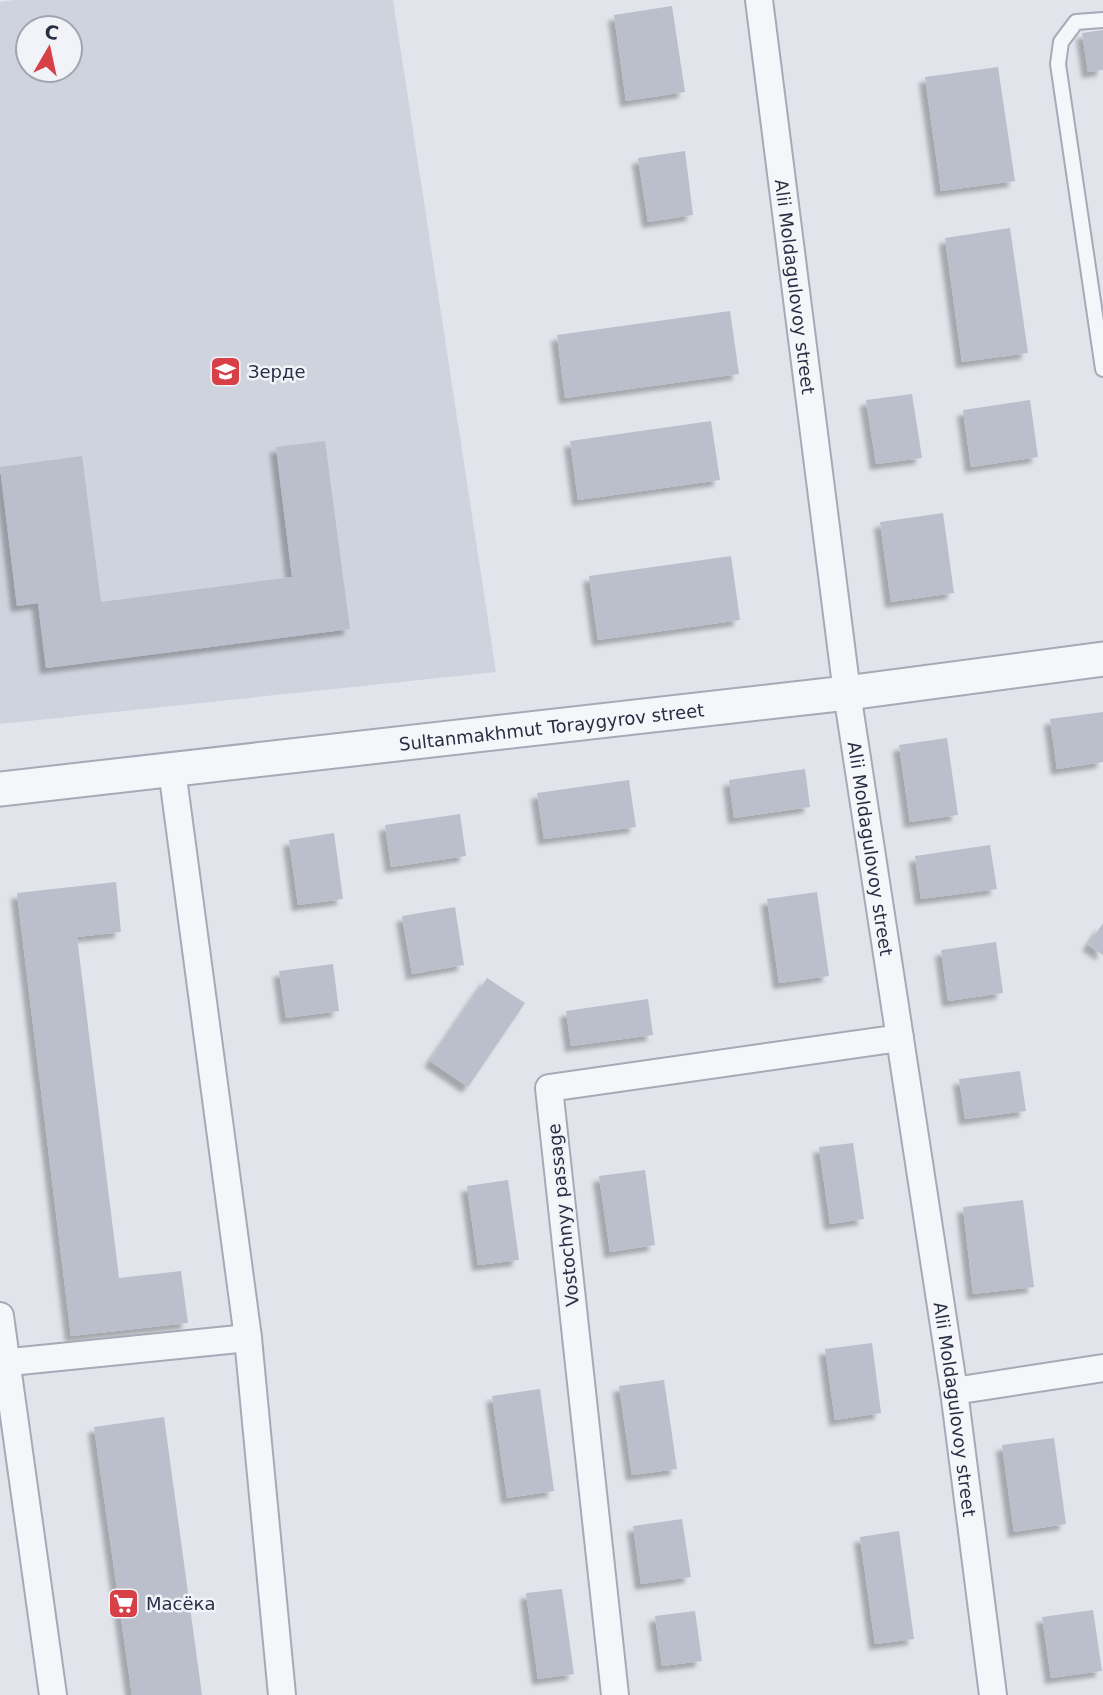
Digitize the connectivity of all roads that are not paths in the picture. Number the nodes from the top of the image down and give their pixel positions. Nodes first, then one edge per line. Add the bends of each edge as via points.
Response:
1 (759, 0) edge
2 (1103, 20) edge
3 (1103, 369) edge
4 (1103, 659) edge
5 (847, 693) junction
6 (172, 770) junction
7 (0, 789) edge
8 (900, 1038) junction
9 (0, 1316) edge
10 (248, 1338) junction
11 (3, 1363) edge
12 (1103, 1368) edge
13 (954, 1391) junction
14 (53, 1695) edge
15 (282, 1695) edge
16 (615, 1695) edge
17 (993, 1695) edge

1 - 5 street, Alii Moldagulovoy street
2 - 3 lane via 1076,22 1061,42 1058,64
4 - 5 street, Sultanmakhmut Toraygyrov street
5 - 6 street, Sultanmakhmut Toraygyrov street
5 - 8 street, Alii Moldagulovoy street
6 - 7 street, Sultanmakhmut Toraygyrov street
6 - 10 street
8 - 13 street, Alii Moldagulovoy street
8 - 16 street, Vostochnyy passage via 549,1088
9 - 11 street
10 - 11 street
10 - 15 street
11 - 14 street
12 - 13 street
13 - 17 street, Alii Moldagulovoy street

